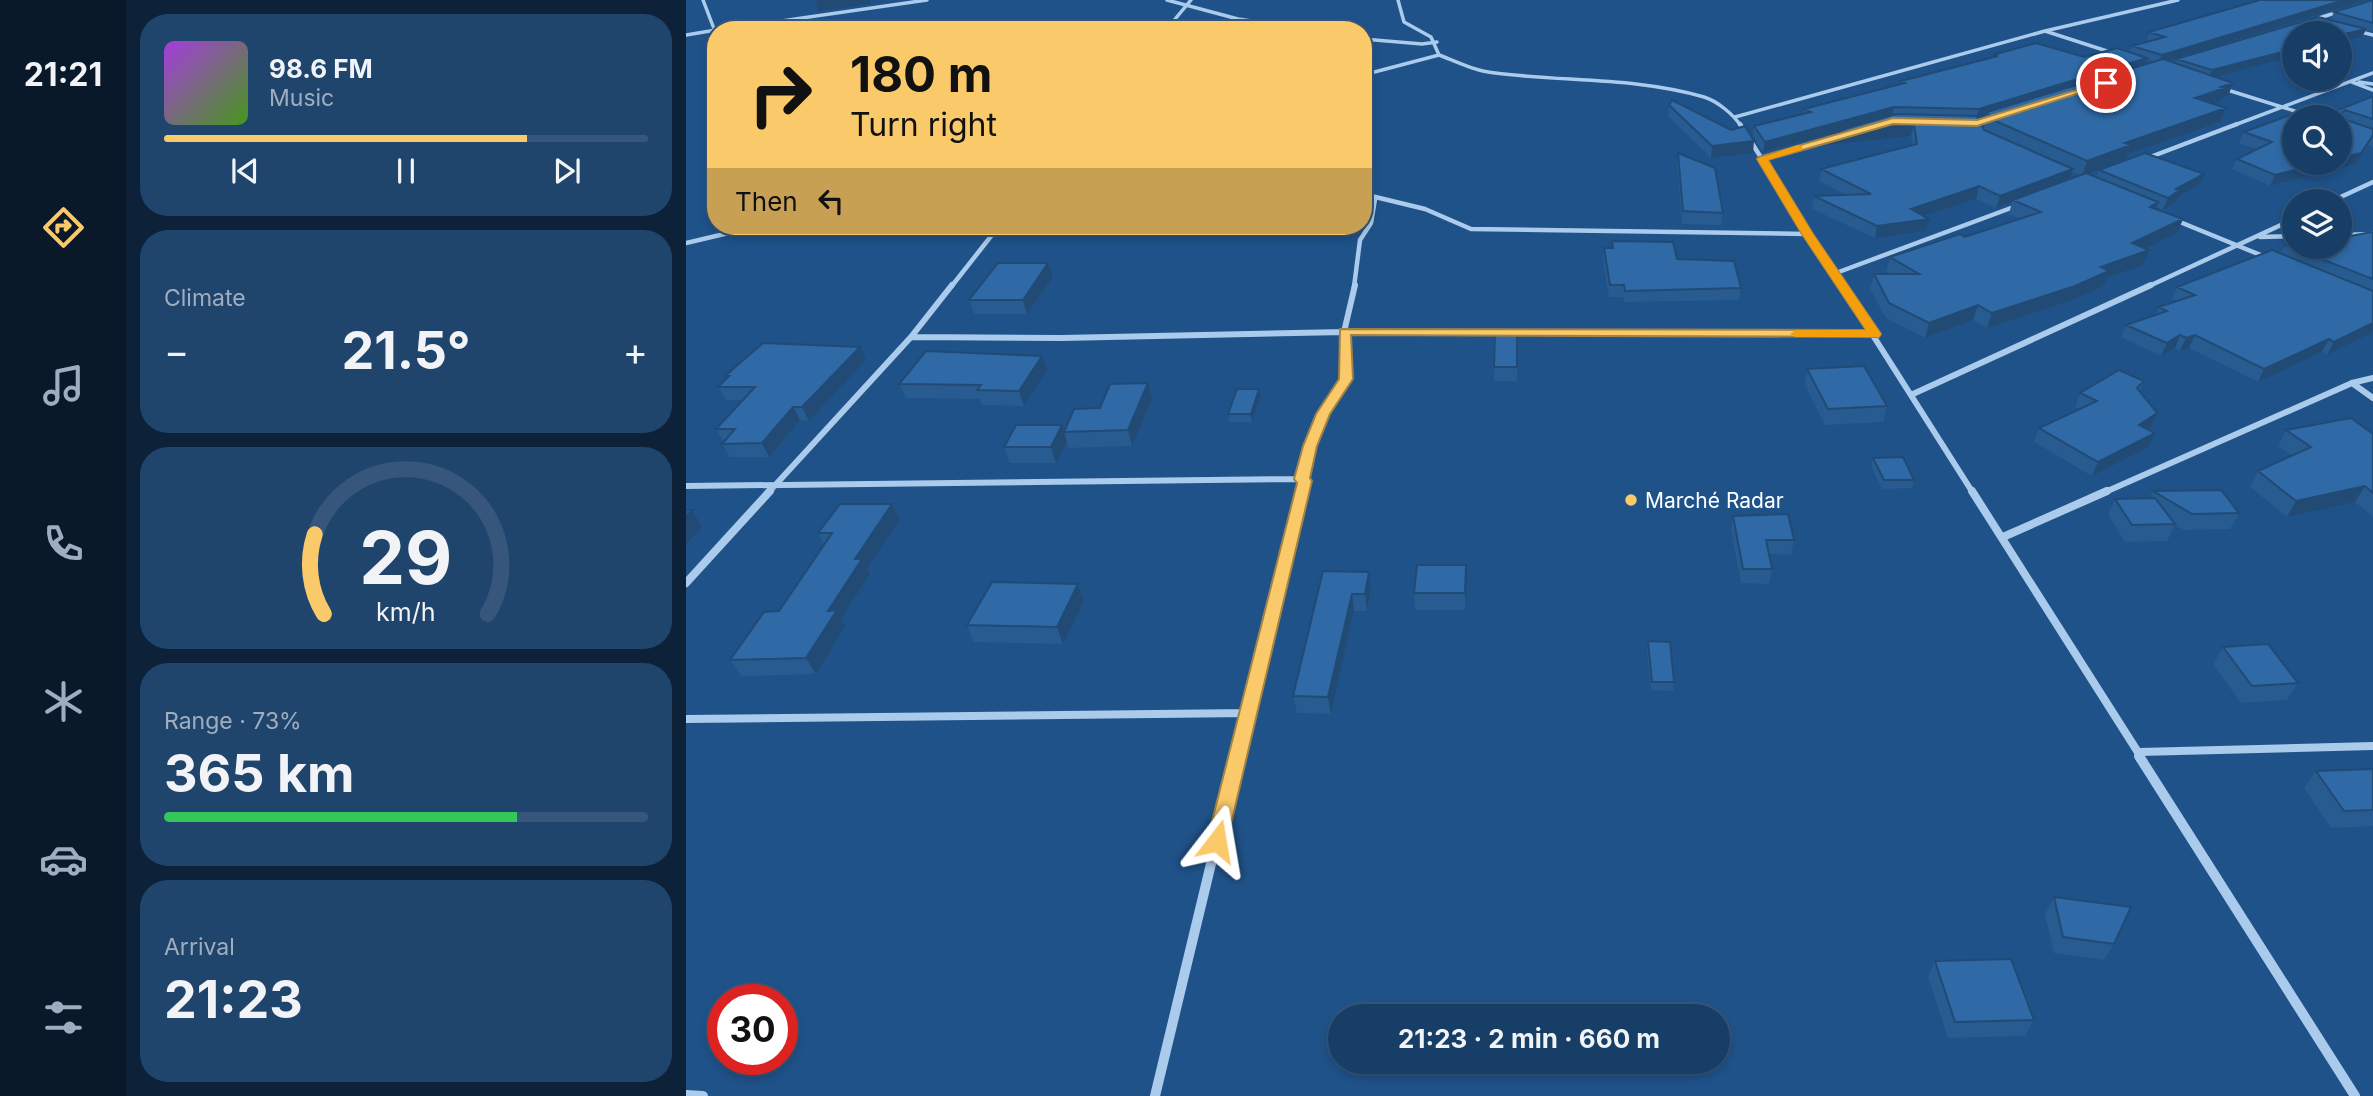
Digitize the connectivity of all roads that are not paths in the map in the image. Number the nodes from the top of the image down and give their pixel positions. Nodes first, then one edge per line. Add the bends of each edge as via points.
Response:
1 (703, 0) edge
2 (927, 0) edge
3 (1167, 0) edge
4 (1191, 0) edge
5 (1398, 0) edge
6 (2178, 0) edge
7 (1186, 6) junction
8 (2345, 10) edge
9 (2314, 20) junction
10 (712, 21) edge
11 (784, 21) edge
12 (1174, 21) edge
13 (1244, 21) edge
14 (2311, 21) edge
15 (2318, 21) edge
16 (2352, 30) edge
17 (2045, 31) junction
18 (707, 32) edge
19 (686, 35) edge
20 (2373, 35) edge
21 (1372, 40) edge
22 (1437, 42) junction
23 (1439, 55) junction
24 (2120, 55) edge
25 (1372, 73) edge
26 (2373, 73) edge
27 (2352, 82) junction
28 (2373, 84) edge
29 (2220, 88) edge
30 (2373, 90) edge
31 (2327, 91) edge
32 (2289, 105) edge
33 (2282, 107) edge
34 (2282, 107) edge
35 (1735, 117) junction
36 (1841, 136) edge
37 (1762, 159) junction
38 (2133, 163) edge
39 (2373, 182) edge
40 (2352, 192) edge
41 (1372, 198) edge
42 (1375, 200) junction
43 (2031, 201) edge
44 (1372, 216) edge
45 (2171, 218) edge
46 (2282, 225) edge
47 (1808, 234) junction
48 (2373, 234) edge
49 (720, 235) edge
50 (992, 235) edge
51 (1363, 235) edge
52 (2352, 235) edge
53 (2282, 236) edge
54 (2256, 237) junction
55 (686, 243) edge
56 (2234, 244) junction
57 (2272, 260) edge
58 (1836, 273) junction
59 (1344, 331) junction
60 (1875, 334) junction
61 (911, 337) junction
62 (2373, 378) edge
63 (2352, 383) junction
64 (1913, 394) junction
65 (2373, 398) edge
66 (1302, 479) junction
67 (686, 485) edge
68 (772, 486) junction
69 (2003, 537) junction
70 (686, 583) edge
71 (1248, 713) junction
72 (686, 719) edge
73 (2373, 746) edge
74 (2139, 752) junction
75 (686, 1096) edge
76 (703, 1096) edge
77 (1155, 1096) edge
78 (2355, 1096) edge

1 - 10 street
2 - 11 street
3 - 7 street
4 - 7 street
5 - 22 street via 1404,22
6 - 17 street
7 - 12 street
7 - 13 street
8 - 9 street
9 - 14 street
9 - 15 street
16 - 20 street
17 - 24 street
17 - 35 street
18 - 19 street
21 - 22 street
22 - 23 street
23 - 25 street
23 - 35 street via 1493,73 1615,81 1706,97
26 - 27 street
27 - 28 street
27 - 30 street
29 - 33 street
31 - 32 street
34 - 38 street
35 - 37 street
36 - 37 street
37 - 47 street
39 - 40 street
41 - 42 street
42 - 44 street
42 - 47 street via 1426,209 1472,229
43 - 58 street
45 - 56 street
46 - 54 street
47 - 58 street
48 - 52 street
49 - 55 street
50 - 61 street
51 - 59 street
53 - 54 street
54 - 56 street
56 - 57 street
56 - 64 street
58 - 60 street
59 - 60 street
59 - 61 street
59 - 66 street via 1346,379 1323,414
60 - 64 street
61 - 68 street
62 - 63 street
63 - 65 street
63 - 69 street
64 - 69 street
66 - 68 street
66 - 71 street
67 - 68 street
68 - 70 street
69 - 74 street
71 - 72 street
71 - 77 street
73 - 74 street
74 - 78 street
75 - 76 street

